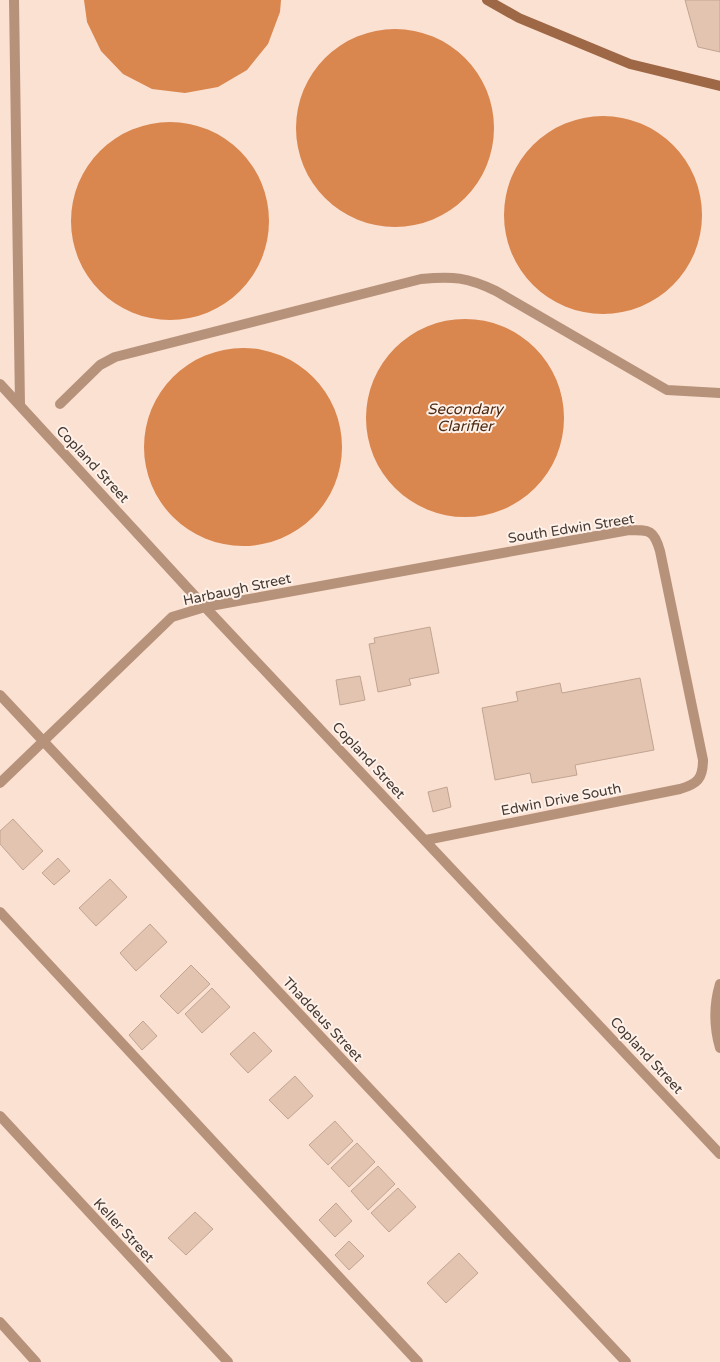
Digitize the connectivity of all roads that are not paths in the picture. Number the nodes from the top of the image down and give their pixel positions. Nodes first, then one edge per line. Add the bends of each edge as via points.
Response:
1 (14, 0) edge
2 (487, 0) edge
3 (720, 86) edge
4 (0, 384) edge
5 (720, 393) edge
6 (60, 404) dead end
7 (20, 406) junction
8 (426, 567) joint
9 (205, 607) junction
10 (0, 695) edge
11 (43, 742) junction
12 (699, 779) joint
13 (0, 783) edge
14 (426, 840) junction
15 (0, 912) edge
16 (720, 984) edge
17 (720, 1048) edge
18 (0, 1116) edge
19 (720, 1154) edge
20 (0, 1322) edge
21 (36, 1362) edge
22 (228, 1362) edge
23 (418, 1362) edge
24 (626, 1362) edge

1 - 7 street
2 - 3 main road via 519,18 630,64
4 - 7 street, Copland Street
5 - 6 street via 667,390 496,291 463,278 442,277 115,357 100,364
7 - 9 street, Copland Street
8 - 9 street, Harbaugh Street
8 - 12 street, South Edwin Street via 629,530 651,532 660,551 703,760
9 - 11 street, Harbaugh Street via 172,618
9 - 14 street, Copland Street
10 - 11 street, Thaddeus Street
11 - 13 street, Harbaugh Street
11 - 24 street, Thaddeus Street
12 - 14 street, Edwin Drive South via 692,786 680,790
14 - 19 street, Copland Street
15 - 23 street
16 - 17 street via 716,1009
18 - 22 street, Keller Street
20 - 21 street

